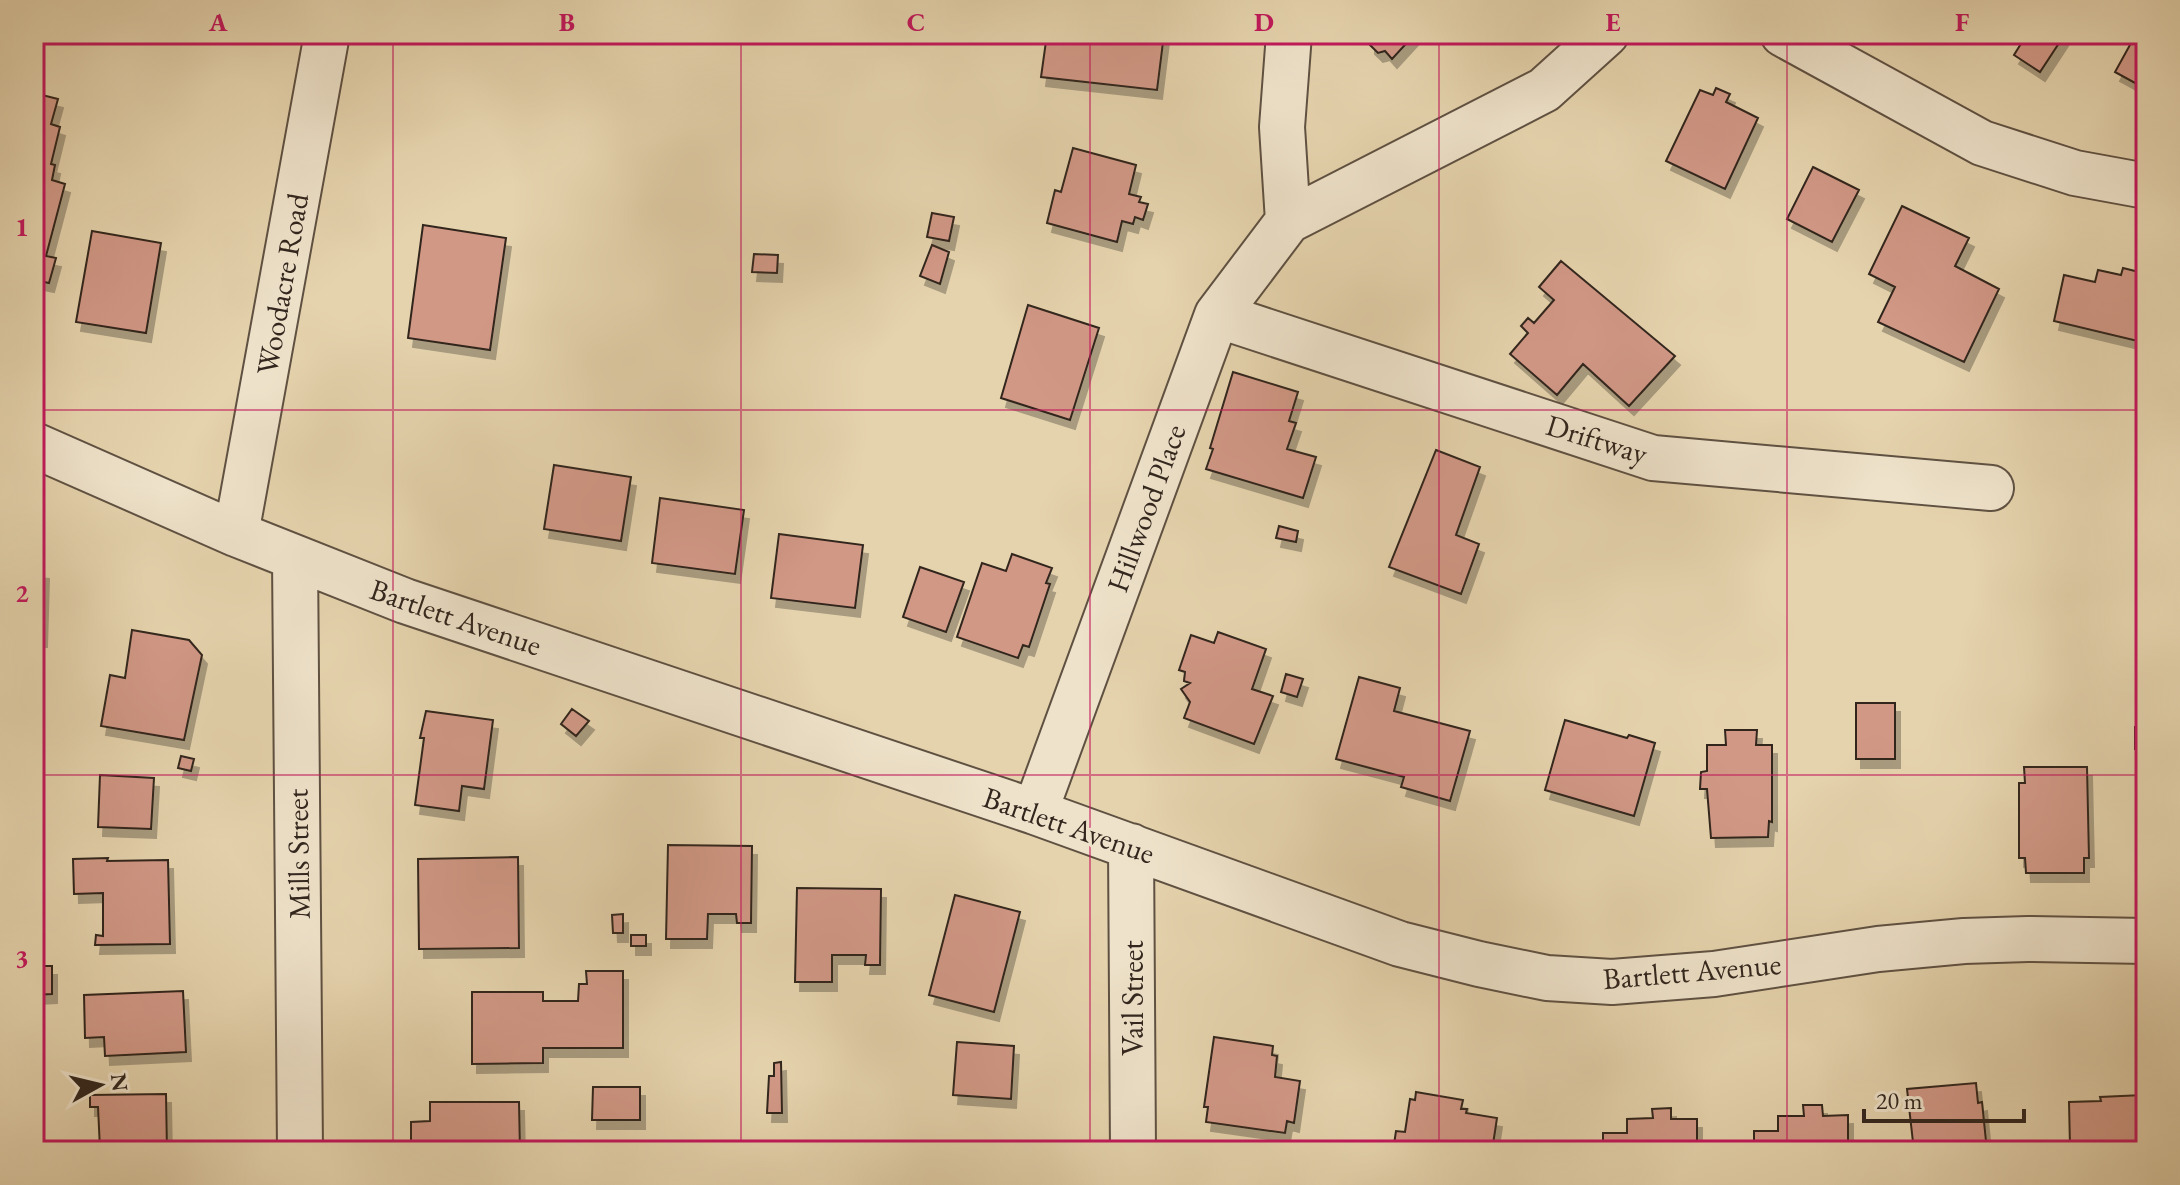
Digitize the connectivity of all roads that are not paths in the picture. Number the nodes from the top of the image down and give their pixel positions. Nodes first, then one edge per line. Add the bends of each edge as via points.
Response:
1 (327, 34) edge
2 (1289, 34) edge
3 (1606, 34) edge
4 (1783, 34) edge
5 (2146, 186) edge
6 (1288, 221) junction
7 (1217, 315) junction
8 (34, 445) edge
9 (1991, 488) dead end
10 (236, 534) junction
11 (295, 558) junction
12 (1035, 812) junction
13 (1131, 846) junction
14 (2146, 941) edge
15 (300, 1151) edge
16 (1133, 1151) edge

1 - 10 street, Woodacre Road
2 - 6 street via 1282,127
3 - 6 street, Hillwood Place via 1544,90
4 - 5 street via 1982,143 2075,173
6 - 7 street, Hillwood Place
7 - 9 street, Driftway via 1653,458
7 - 12 street, Hillwood Place
8 - 10 street, Bartlett Avenue
10 - 11 street, Bartlett Avenue
11 - 12 street, Bartlett Avenue via 405,601
11 - 15 street, Mills Street
12 - 13 street, Bartlett Avenue
13 - 14 street, Bartlett Avenue via 1400,944 1547,978 1665,978 1964,941
13 - 16 street, Vail Street

